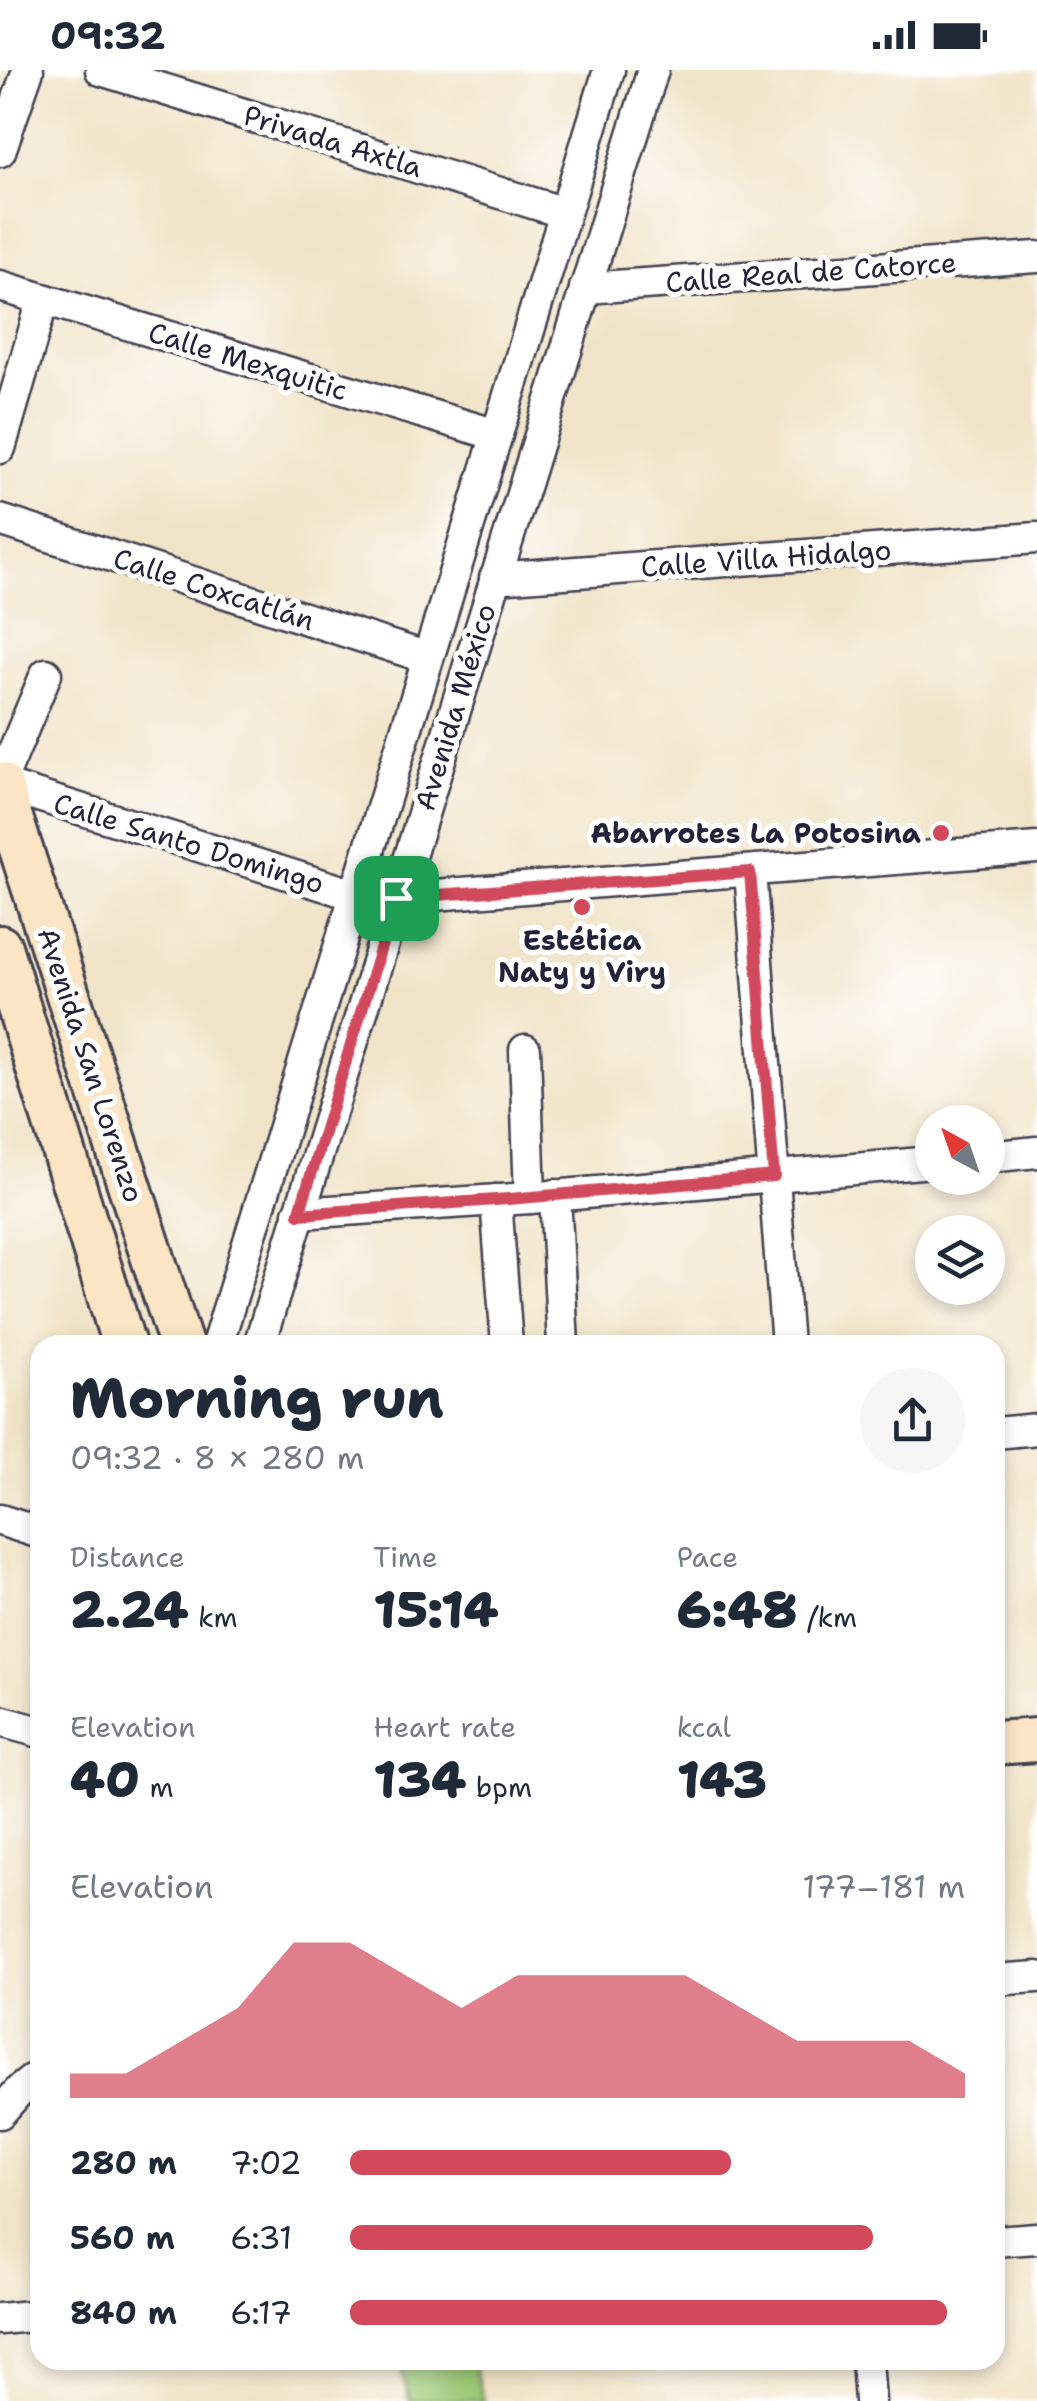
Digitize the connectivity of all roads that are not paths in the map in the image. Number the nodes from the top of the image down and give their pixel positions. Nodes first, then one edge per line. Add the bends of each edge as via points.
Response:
1 (28, 70) edge
2 (101, 70) edge
3 (609, 70) edge
4 (654, 70) edge
5 (0, 151) edge
6 (566, 212) junction
7 (1037, 257) edge
8 (0, 286) edge
9 (585, 288) junction
10 (44, 300) junction
11 (497, 435) junction
12 (0, 448) edge
13 (0, 520) edge
14 (1037, 538) edge
15 (494, 578) junction
16 (428, 658) junction
17 (46, 674) dead end
18 (0, 784) edge
19 (1037, 848) edge
20 (750, 872) junction
21 (355, 895) junction
22 (396, 898) junction
23 (0, 947) edge
24 (525, 1050) dead end
25 (1037, 1152) edge
26 (1005, 1155) edge
27 (915, 1164) edge
28 (774, 1176) junction
29 (542, 1196) junction
30 (496, 1200) junction
31 (299, 1214) junction
32 (121, 1335) edge
33 (178, 1335) edge
34 (219, 1335) edge
35 (262, 1335) edge
36 (506, 1335) edge
37 (563, 1335) edge
38 (786, 1335) edge
39 (1037, 1430) edge
40 (1005, 1432) edge
41 (0, 1520) edge
42 (30, 1530) edge
43 (0, 1721) edge
44 (30, 1729) edge
45 (1037, 1740) edge
46 (1005, 1742) edge
47 (1037, 1977) edge
48 (1005, 1979) edge
49 (30, 2082) edge
50 (0, 2113) edge
51 (1037, 2238) edge
52 (1005, 2240) edge
53 (30, 2316) edge
54 (0, 2318) edge
55 (868, 2370) edge
56 (870, 2401) edge

1 - 5 street
2 - 6 street, Privada Axtla
3 - 6 street, Avenida México
4 - 9 street, Avenida México
6 - 11 street, Avenida México
7 - 9 street, Calle Real de Catorce
8 - 10 street, Calle Mexquitic
9 - 15 street, Avenida México
10 - 11 street, Calle Mexquitic
10 - 12 street
11 - 16 street, Avenida México
13 - 16 street, Calle Coxcatlán
14 - 15 street, Calle Villa Hidalgo
15 - 22 street, Avenida México
16 - 21 street, Avenida México
17 - 18 street
18 - 21 street, Calle Santo Domingo
18 - 33 street, Avenida San Lorenzo
19 - 20 street, Calle Santo Domingo
20 - 22 street, Calle Santo Domingo
20 - 28 street
21 - 22 street, Calle Santo Domingo
21 - 34 street, Avenida México
22 - 31 street, Avenida México
23 - 32 street, Avenida San Lorenzo
24 - 29 street
25 - 26 street
27 - 28 street
28 - 29 street
28 - 38 street
29 - 30 street
29 - 37 street
30 - 31 street
30 - 36 street
31 - 35 street, Avenida México
39 - 40 street
41 - 42 street
43 - 44 street
45 - 46 street
47 - 48 street
49 - 50 street
51 - 52 street
53 - 54 street
55 - 56 street

